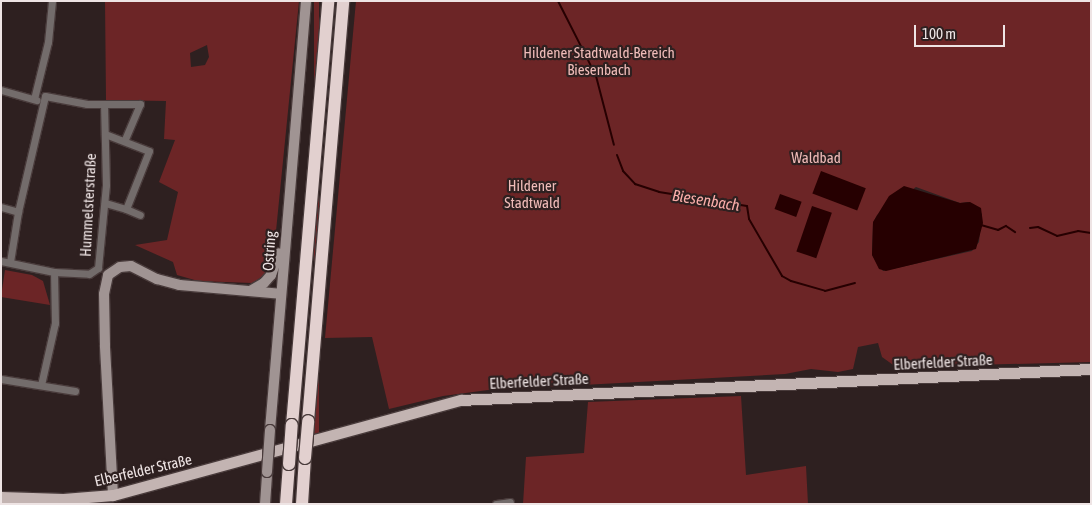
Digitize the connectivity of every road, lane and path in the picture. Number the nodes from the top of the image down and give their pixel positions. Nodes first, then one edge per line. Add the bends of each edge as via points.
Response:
1 (52, 1) edge
2 (306, 1) edge
3 (328, 1) edge
4 (343, 1) edge
5 (1, 90) edge
6 (34, 99) junction
7 (43, 102) junction
8 (104, 104) junction
9 (105, 134) junction
10 (125, 139) junction
11 (105, 203) junction
12 (1, 207) edge
13 (126, 210) junction
14 (18, 212) junction
15 (140, 215) dead end
16 (284, 238) junction
17 (1, 261) edge
18 (10, 262) junction
19 (54, 272) junction
20 (249, 291) junction
21 (281, 294) junction
22 (1091, 369) edge
23 (1, 379) edge
24 (41, 385) junction
25 (75, 391) dead end
26 (1, 497) edge
27 (114, 499) edge
28 (510, 502) dead end
29 (265, 504) edge
30 (286, 504) edge
31 (302, 504) edge
32 (496, 504) edge

1 - 6 street via 48,42
2 - 16 main road, Ostring
3 - 30 highway, bridge
4 - 31 highway, bridge
5 - 6 street
6 - 7 street
7 - 8 street via 48,95
7 - 14 street
8 - 9 street, Hummelsterstraße
8 - 10 street via 140,104
9 - 10 street
9 - 11 street, Hummelsterstraße
10 - 13 street via 149,151
11 - 13 street
11 - 19 street, Hummelsterstraße via 98,268 89,274
12 - 14 street
13 - 15 street
14 - 18 street
16 - 20 main road via 271,275
16 - 21 main road, Ostring
17 - 18 street, Hummelsterstraße
18 - 19 street, Hummelsterstraße
19 - 24 street via 55,323
20 - 21 main road
20 - 27 main road via 179,285 157,279 132,266 120,267 108,275 104,294 104,336
21 - 29 main road, Ostring, bridge
22 - 27 main road, Elberfelder Straße via 461,400
23 - 24 street
24 - 25 street
26 - 27 main road, Elberfelder Straße
28 - 32 street

